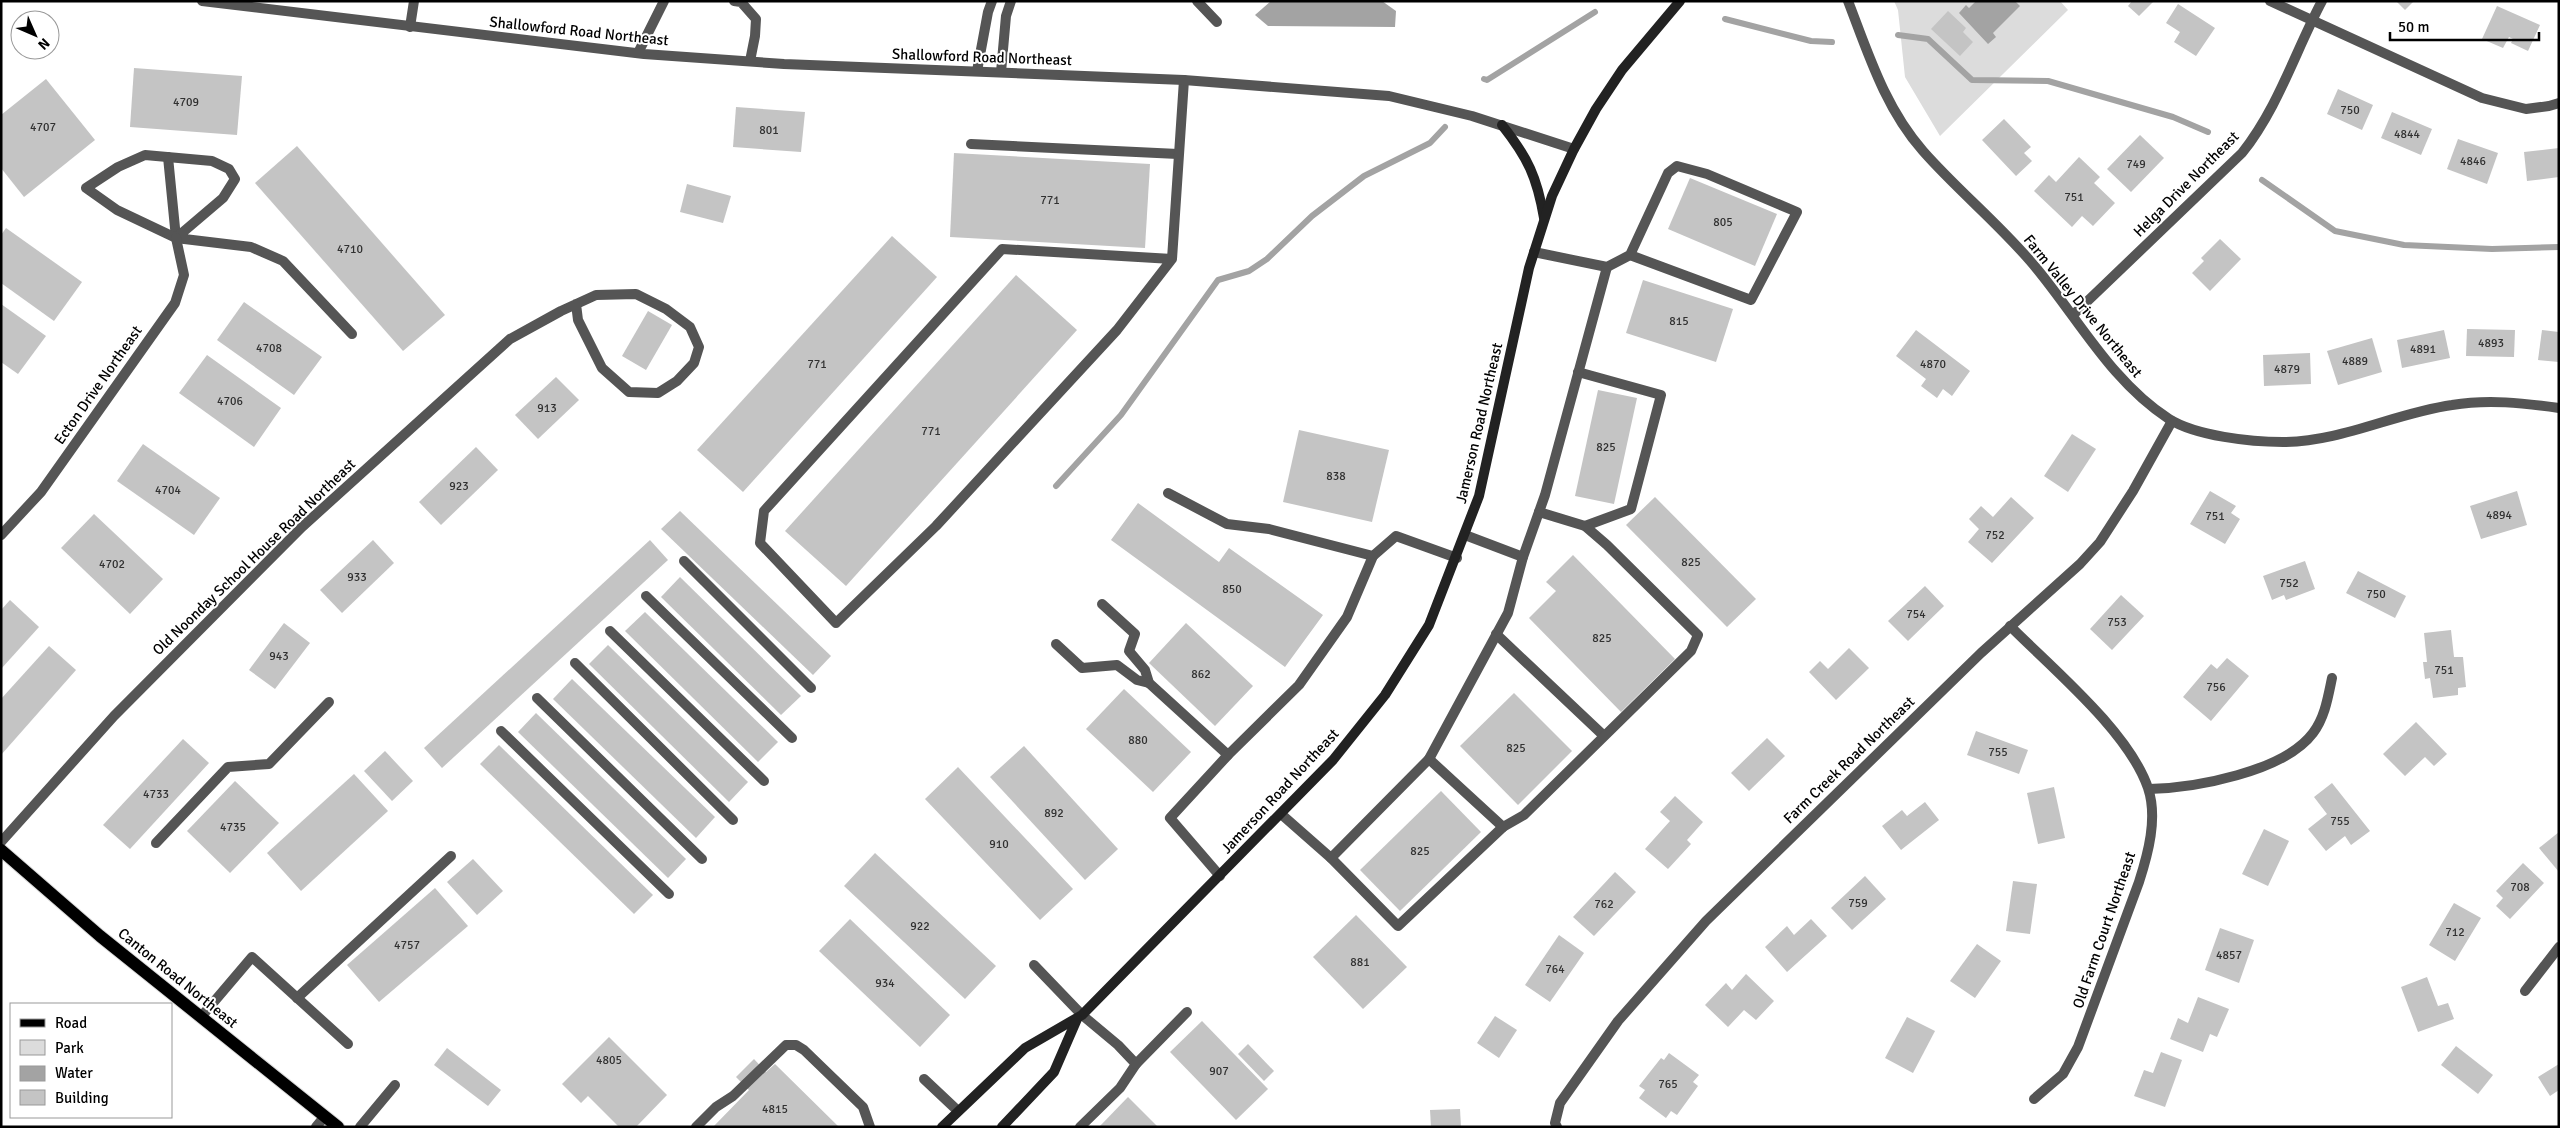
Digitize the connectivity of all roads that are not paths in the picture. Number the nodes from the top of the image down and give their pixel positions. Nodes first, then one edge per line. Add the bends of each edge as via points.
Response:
1 (202, 1) edge
2 (414, 1) edge
3 (664, 1) edge
4 (734, 1) edge
5 (992, 1) edge
6 (1011, 1) edge
7 (1197, 1) edge
8 (1680, 1) edge
9 (1848, 1) edge
10 (2270, 1) edge
11 (2322, 1) edge
12 (2312, 20) junction
13 (1217, 22) dead end
14 (410, 27) junction
15 (638, 53) junction
16 (750, 61) junction
17 (976, 71) junction
18 (1001, 72) junction
19 (1184, 80) junction
20 (2559, 102) edge
21 (1502, 125) junction
22 (971, 144) dead end
23 (1574, 149) junction
24 (1178, 154) junction
25 (168, 157) junction
26 (1544, 220) junction
27 (176, 238) junction
28 (1534, 252) junction
29 (1630, 255) junction
30 (1172, 259) junction
31 (1606, 267) junction
32 (576, 304) junction
33 (2073, 315) junction
34 (352, 334) dead end
35 (1578, 372) junction
36 (2559, 408) edge
37 (2172, 421) junction
38 (1168, 493) dead end
39 (1539, 512) junction
40 (1585, 526) junction
41 (1, 535) edge
42 (1465, 536) junction
43 (1373, 556) junction
44 (1523, 557) junction
45 (1457, 558) junction
46 (684, 561) dead end
47 (646, 596) dead end
48 (1102, 604) dead end
49 (2010, 626) junction
50 (610, 631) dead end
51 (1496, 634) junction
52 (1056, 644) dead end
53 (574, 663) dead end
54 (2332, 678) dead end
55 (1149, 683) junction
56 (811, 688) dead end
57 (537, 698) dead end
58 (330, 702) dead end
59 (501, 731) dead end
60 (1603, 735) junction
61 (792, 738) dead end
62 (1228, 755) junction
63 (1429, 759) junction
64 (764, 781) dead end
65 (2149, 789) junction
66 (1281, 814) junction
67 (733, 820) dead end
68 (1503, 827) junction
69 (1, 842) edge
70 (156, 843) dead end
71 (1, 850) edge
72 (451, 856) dead end
73 (1331, 858) junction
74 (702, 859) dead end
75 (1220, 876) junction
76 (669, 894) dead end
77 (2559, 948) edge
78 (1034, 965) dead end
79 (2525, 991) dead end
80 (298, 998) junction
81 (1187, 1012) dead end
82 (200, 1017) junction
83 (1079, 1017) junction
84 (348, 1044) dead end
85 (1136, 1064) junction
86 (924, 1079) dead end
87 (395, 1086) dead end
88 (2034, 1099) dead end
89 (958, 1111) junction
90 (325, 1116) junction
91 (870, 1126) edge
92 (316, 1127) edge
93 (338, 1127) edge
94 (360, 1127) edge
95 (696, 1127) edge
96 (942, 1127) edge
97 (1002, 1127) edge
98 (1080, 1127) edge
99 (1557, 1127) edge

1 - 14 street, Shallowford Road Northeast
2 - 14 street
3 - 15 street
4 - 16 street via 741,2 756,19
5 - 17 street
6 - 18 street via 1006,16
7 - 13 street
8 - 23 street via 1622,70
9 - 33 street, Farm Valley Drive Northeast via 1871,63 1897,115 1922,150 2036,267
10 - 12 street
11 - 12 street, Helga Drive Northeast
12 - 20 street via 2482,98 2526,109
12 - 33 street, Helga Drive Northeast via 2267,116 2242,153
14 - 15 street, Shallowford Road Northeast
15 - 16 street, Shallowford Road Northeast
16 - 17 street, Shallowford Road Northeast
17 - 18 street, Shallowford Road Northeast
18 - 19 street, Shallowford Road Northeast
19 - 21 street, Shallowford Road Northeast via 1389,96
19 - 24 street
21 - 23 street, Shallowford Road Northeast
21 - 26 street via 1521,150 1539,186
22 - 24 street
23 - 26 street, Jamerson Road Northeast
24 - 30 street
25 - 27 street, Ecton Drive Northeast
25 - 27 street via 212,161 229,170 235,179 223,198
25 - 27 street via 145,155 118,167 86,188 117,210
26 - 28 street, Jamerson Road Northeast
27 - 34 street via 251,248 283,261
27 - 41 street, Ecton Drive Northeast via 184,274 175,303 41,492
28 - 31 street
28 - 42 street, Jamerson Road Northeast via 1493,439
29 - 29 street via 1668,173 1678,166 1707,174 1797,212 1752,300
29 - 31 street
30 - 30 street via 1111,338 936,526 836,622 760,544 764,512 1002,249
31 - 35 street
32 - 32 street, Old Noonday School House Road Northeast via 578,320 602,368 630,392 658,393 677,381 694,363 699,347 690,328 666,309 636,294 596,295
32 - 69 street, Old Noonday School House Road Northeast via 510,340 302,527 114,716
33 - 37 street, Farm Valley Drive Northeast via 2122,379 2145,402
35 - 39 street
35 - 40 street via 1661,395 1631,508
36 - 37 street, Farm Valley Drive Northeast via 2511,402 2451,405 2332,436 2283,442 2224,436
37 - 49 street, Farm Creek Road Northeast via 2134,491 2100,542
38 - 43 street via 1227,524 1269,529
39 - 40 street
39 - 44 street
40 - 60 street via 1698,635 1691,651
42 - 44 street
42 - 45 street, Jamerson Road Northeast
43 - 45 street via 1396,536
43 - 62 street via 1348,617 1299,685
44 - 51 street via 1508,613
45 - 66 street, Jamerson Road Northeast via 1429,624 1385,695 1333,760
46 - 56 street
47 - 61 street
48 - 55 street via 1135,634 1129,651 1145,670
49 - 65 street, Old Farm Court Northeast via 2121,740
49 - 99 street, Farm Creek Road Northeast via 1678,951 1618,1021 1571,1087 1560,1103
50 - 64 street
51 - 60 street
51 - 63 street
52 - 55 street via 1082,668 1118,664 1136,680
53 - 67 street
54 - 65 street via 2325,710 2313,733 2278,759 2229,778 2170,789
55 - 62 street
57 - 74 street
58 - 70 street via 269,764 228,767
59 - 76 street
60 - 68 street via 1524,815
62 - 75 street via 1170,818
63 - 68 street
63 - 73 street
65 - 88 street, Old Farm Court Northeast via 2151,814 2147,856 2078,1047 2063,1074
66 - 73 street
66 - 75 street, Jamerson Road Northeast
68 - 73 street via 1398,926
71 - 82 main road, Canton Road Northeast
72 - 80 street
75 - 83 street, Jamerson Road Northeast
77 - 79 street
78 - 83 street
80 - 82 street via 252,957
80 - 84 street
81 - 85 street
82 - 90 main road, Canton Road Northeast
83 - 85 street via 1118,1045
83 - 89 street, Jamerson Road Northeast via 1025,1048
83 - 97 street, Jamerson Road Northeast via 1054,1072
85 - 98 street via 1120,1088
86 - 89 street
87 - 94 street
89 - 96 street, Jamerson Road Northeast
90 - 92 street
90 - 93 main road, Canton Road Northeast
91 - 95 street via 864,1107 804,1050 796,1045 786,1045

